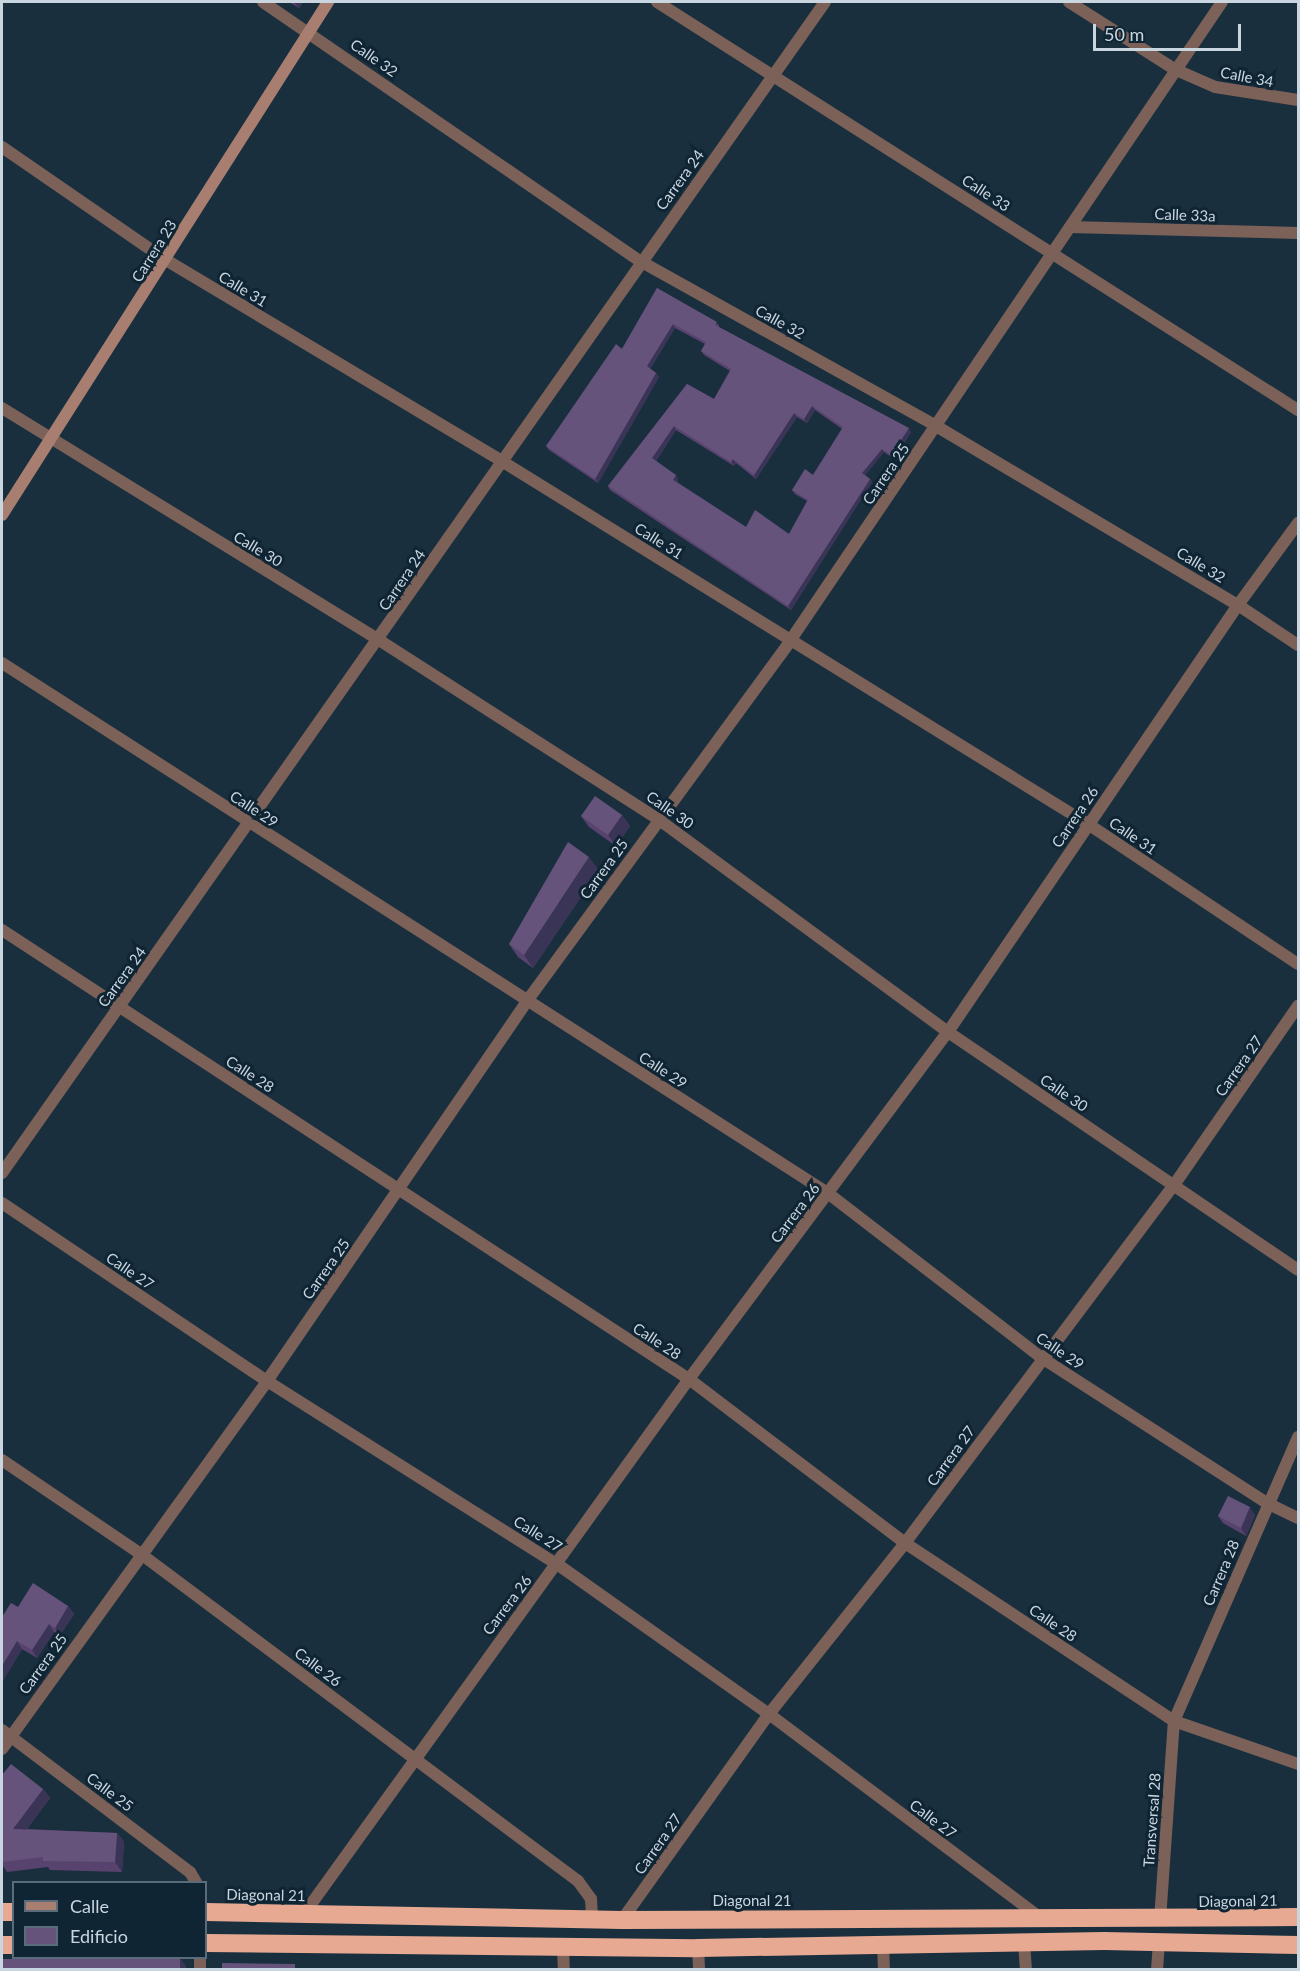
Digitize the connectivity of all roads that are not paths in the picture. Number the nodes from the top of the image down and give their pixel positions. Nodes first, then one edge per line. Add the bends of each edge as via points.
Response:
1 (263, 2) edge
2 (328, 2) edge
3 (657, 2) edge
4 (825, 2) edge
5 (1069, 2) edge
6 (1222, 2) edge
7 (309, 31) junction
8 (1174, 69) junction
9 (774, 75) junction
10 (1299, 100) edge
11 (2, 147) edge
12 (1070, 227) junction
13 (1299, 233) edge
14 (1053, 254) junction
15 (166, 260) junction
16 (640, 261) junction
17 (2, 408) edge
18 (1299, 410) edge
19 (936, 426) junction
20 (50, 440) junction
21 (500, 460) junction
22 (2, 515) edge
23 (1299, 523) edge
24 (1238, 605) junction
25 (379, 640) junction
26 (790, 641) junction
27 (1299, 645) edge
28 (2, 663) edge
29 (658, 819) junction
30 (250, 824) junction
31 (1088, 824) junction
32 (2, 930) edge
33 (1299, 964) edge
34 (527, 1001) junction
35 (120, 1006) junction
36 (1299, 1006) edge
37 (948, 1032) junction
38 (2, 1173) edge
39 (1174, 1185) junction
40 (399, 1190) junction
41 (829, 1194) junction
42 (2, 1203) edge
43 (1299, 1270) edge
44 (1042, 1358) junction
45 (689, 1379) junction
46 (267, 1381) junction
47 (1299, 1437) edge
48 (2, 1460) edge
49 (1267, 1503) junction
50 (1299, 1518) edge
51 (905, 1543) junction
52 (141, 1554) junction
53 (557, 1564) junction
54 (769, 1714) junction
55 (1174, 1721) junction
56 (6, 1733) edge
57 (2, 1749) edge
58 (413, 1757) junction
59 (1299, 1764) edge
60 (195, 1881) edge
61 (207, 1912) edge
62 (304, 1914) junction
63 (1039, 1917) junction
64 (1299, 1917) edge
65 (592, 1918) junction
66 (622, 1920) junction
67 (1160, 1920) junction
68 (1024, 1942) junction
69 (207, 1943) edge
70 (883, 1943) junction
71 (1159, 1944) junction
72 (1299, 1945) edge
73 (563, 1946) junction
74 (698, 1948) junction
75 (564, 1970) edge
76 (699, 1970) edge
77 (884, 1970) edge
78 (1026, 1970) edge
79 (1157, 1970) edge

1 - 7 street, Calle 32
2 - 7 street, Carrera 23
3 - 9 street, Calle 33
4 - 9 street, Carrera 24
5 - 8 street, Calle 34
6 - 8 street, Carrera 25
7 - 15 street, Carrera 23
7 - 16 street, Calle 32
8 - 10 street, Calle 34 via 1215,87
8 - 12 street, Carrera 25
9 - 14 street, Calle 33
9 - 16 street, Carrera 24
11 - 15 street, Calle 31
12 - 13 street, Calle 33a
12 - 14 street, Carrera 25
14 - 18 street, Calle 33
14 - 19 street, Carrera 25
15 - 20 street, Carrera 23
15 - 21 street, Calle 31
16 - 19 street, Calle 32
16 - 21 street, Carrera 24
17 - 20 street, Calle 30
19 - 24 street, Calle 32
19 - 26 street, Carrera 25
20 - 22 street, Carrera 23
20 - 25 street, Calle 30
21 - 25 street, Carrera 24
21 - 26 street, Calle 31
23 - 24 street, Carrera 26
24 - 27 street, Calle 32
24 - 31 street, Carrera 26
25 - 29 street, Calle 30
25 - 30 street, Carrera 24
26 - 29 street, Carrera 25
26 - 31 street, Calle 31
28 - 30 street, Calle 29
29 - 34 street, Carrera 25
29 - 37 street, Calle 30
30 - 34 street, Calle 29
30 - 35 street, Carrera 24
31 - 33 street, Calle 31
31 - 37 street, Carrera 26
32 - 35 street, Calle 28
34 - 40 street, Carrera 25
34 - 41 street, Calle 29
35 - 38 street, Carrera 24
35 - 40 street, Calle 28
36 - 39 street, Carrera 27
37 - 39 street, Calle 30
37 - 41 street, Carrera 26
39 - 43 street, Calle 30
39 - 44 street, Carrera 27
40 - 45 street, Calle 28
40 - 46 street, Carrera 25
41 - 44 street, Calle 29
41 - 45 street, Carrera 26
42 - 46 street, Calle 27
44 - 49 street, Calle 29
44 - 51 street, Carrera 27
45 - 51 street, Calle 28
45 - 53 street, Carrera 26
46 - 52 street, Carrera 25
46 - 53 street, Calle 27
47 - 49 street, Carrera 28
48 - 52 street, Calle 26
49 - 50 street, Calle 29
49 - 55 street, Carrera 28
51 - 54 street, Carrera 27
51 - 55 street, Calle 28
52 - 56 street, Carrera 25
52 - 58 street, Calle 26
53 - 54 street, Calle 27
53 - 58 street, Carrera 26
54 - 63 street, Calle 27
54 - 66 street, Carrera 27
55 - 59 street, Calle 28
55 - 67 street, Transversal 28
56 - 57 street, Carrera 25
56 - 60 street, Calle 25 via 190,1872
58 - 62 street, Carrera 26
58 - 65 street, Calle 26 via 584,1886 591,1899
61 - 62 highway, Diagonal 21
62 - 65 highway, Diagonal 21
63 - 66 highway, Diagonal 21
63 - 67 highway, Diagonal 21
64 - 67 highway, Diagonal 21
65 - 66 highway, Diagonal 21
68 - 70 highway
68 - 71 highway
68 - 78 street
69 - 73 highway
70 - 74 highway
70 - 77 street
71 - 72 highway
71 - 79 street
73 - 74 highway
73 - 75 street
74 - 76 street

